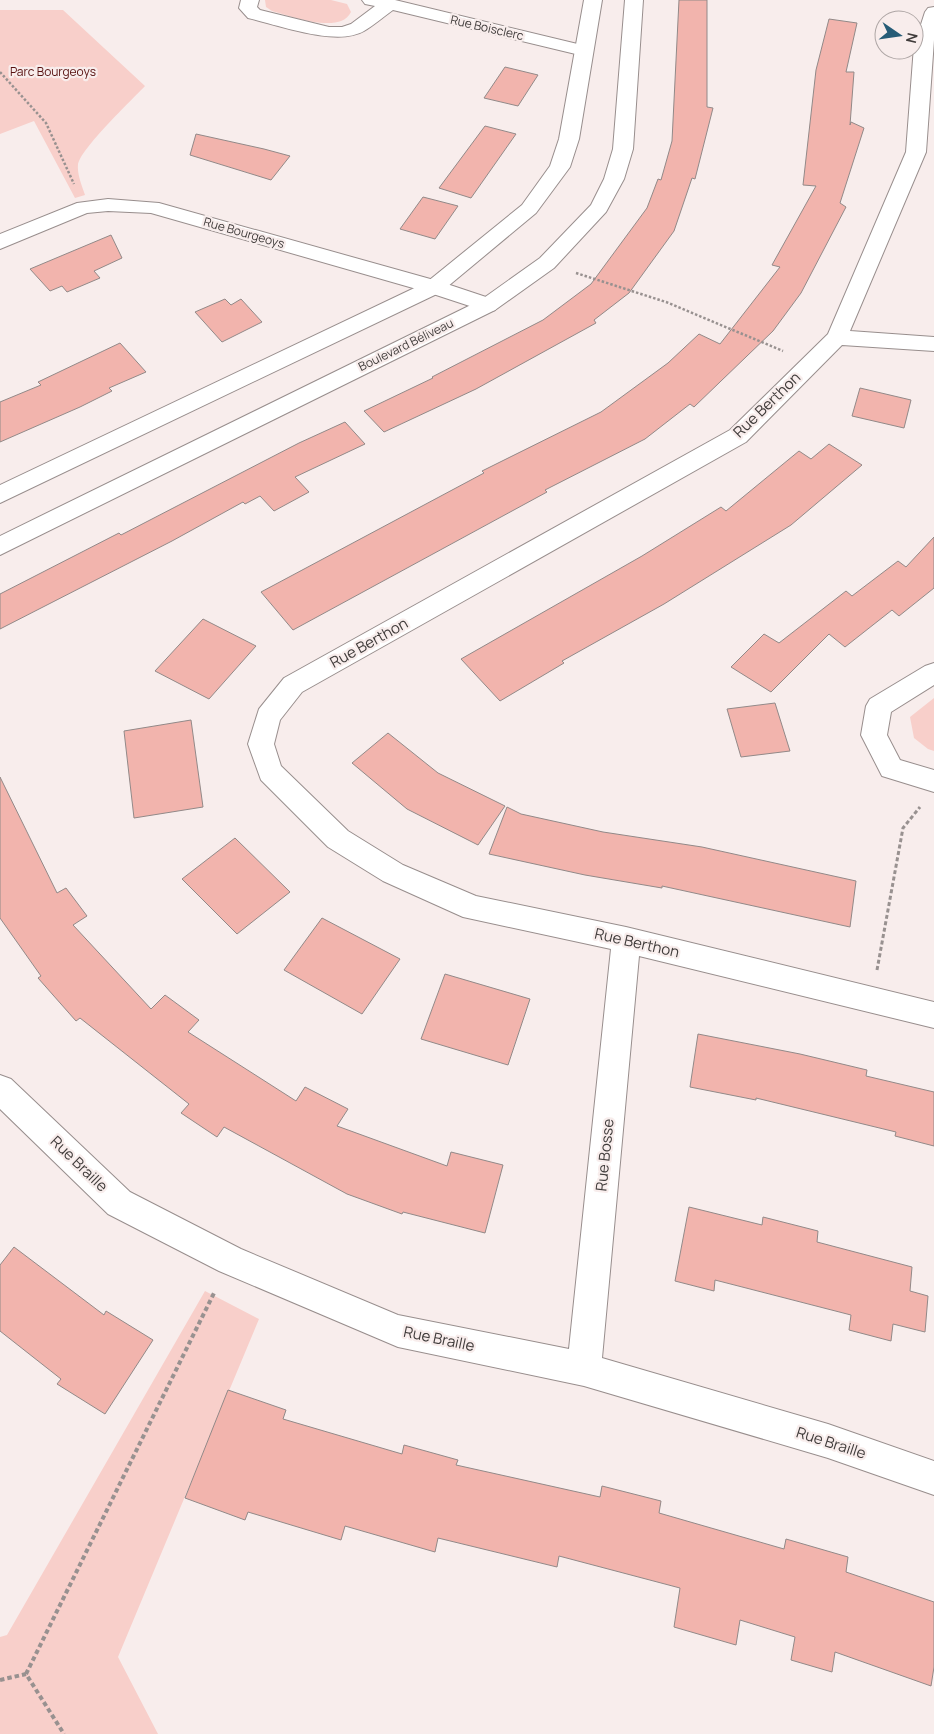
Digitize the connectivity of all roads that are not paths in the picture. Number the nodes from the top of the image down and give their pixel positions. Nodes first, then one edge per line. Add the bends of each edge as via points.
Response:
1 (250, 0) edge
2 (371, 0) edge
3 (592, 0) edge
4 (634, 0) edge
5 (390, 4) junction
6 (934, 12) edge
7 (584, 51) junction
8 (925, 153) edge
9 (0, 242) edge
10 (434, 287) junction
11 (488, 305) junction
12 (837, 337) junction
13 (934, 344) edge
14 (0, 496) edge
15 (0, 546) edge
16 (934, 674) edge
17 (934, 781) edge
18 (626, 940) junction
19 (934, 1015) edge
20 (0, 1089) edge
21 (584, 1369) junction
22 (934, 1478) edge

1 - 5 street via 248,8 254,14 329,32 357,28
2 - 5 street, Rue Boisclerc
3 - 7 street
4 - 11 street, Boulevard Béliveau via 623,149 614,178 599,208 547,263
5 - 7 street, Rue Boisclerc
6 - 8 street, Rue Berthon via 923,46
7 - 10 street via 569,139 560,167 529,209
8 - 12 street, Rue Berthon
9 - 10 street, Rue Bourgeoys via 84,207 152,207
10 - 11 street, Rue Bourgeoys
10 - 14 street
11 - 15 street, Boulevard Béliveau
12 - 13 street
12 - 18 street, Rue Berthon via 738,436 293,685 268,716 261,744 270,772 338,839 393,873 472,908
16 - 17 street via 879,706 874,735 891,768
18 - 19 street, Rue Berthon
18 - 21 street, Rue Bosse
20 - 21 street, Rue Braille via 119,1203 230,1260 398,1331
21 - 22 street, Rue Braille via 828,1441

